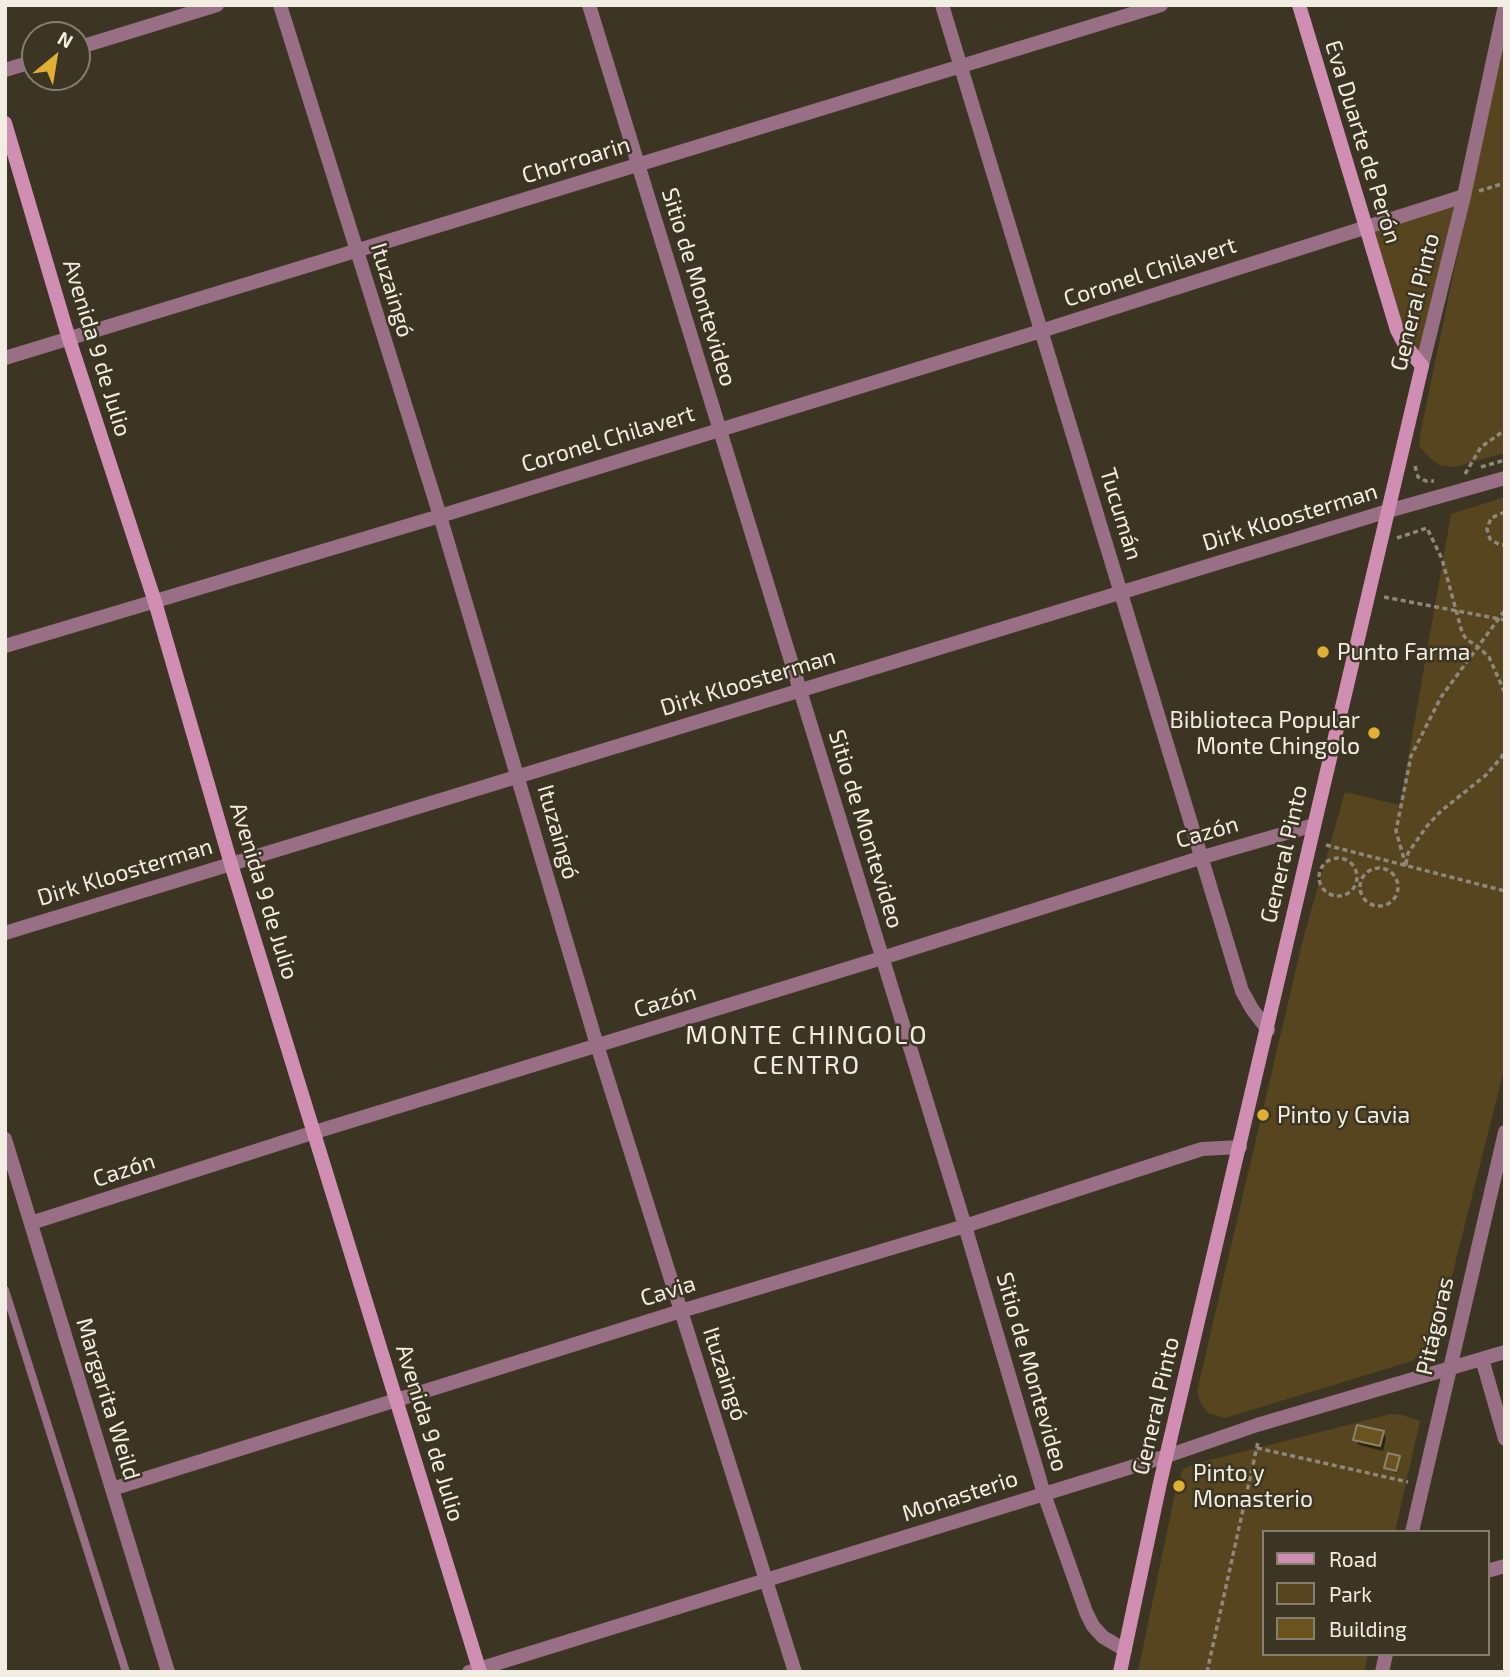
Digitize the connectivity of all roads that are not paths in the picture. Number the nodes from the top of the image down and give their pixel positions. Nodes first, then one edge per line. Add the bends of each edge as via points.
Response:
1 (217, 5) edge
2 (280, 5) edge
3 (589, 5) edge
4 (942, 5) edge
5 (1161, 5) edge
6 (1299, 5) edge
7 (1505, 5) edge
8 (91, 44) edge
9 (960, 66) junction
10 (5, 123) edge
11 (637, 165) junction
12 (1464, 196) junction
13 (1364, 227) junction
14 (356, 251) junction
15 (1041, 331) junction
16 (69, 339) junction
17 (5, 358) edge
18 (1422, 366) junction
19 (719, 428) junction
20 (1505, 478) edge
21 (1388, 511) junction
22 (440, 516) junction
23 (1121, 592) junction
24 (155, 601) junction
25 (5, 646) edge
26 (799, 690) junction
27 (518, 775) junction
28 (1314, 825) junction
29 (1203, 856) junction
30 (231, 863) junction
31 (5, 933) edge
32 (882, 958) junction
33 (1268, 1030) junction
34 (597, 1045) junction
35 (315, 1132) junction
36 (1505, 1132) edge
37 (5, 1139) edge
38 (1240, 1147) junction
39 (31, 1223) junction
40 (965, 1226) junction
41 (5, 1290) edge
42 (681, 1311) junction
43 (1505, 1352) edge
44 (1482, 1359) junction
45 (1448, 1368) junction
46 (397, 1400) junction
47 (1505, 1439) edge
48 (1167, 1456) junction
49 (112, 1489) junction
50 (1044, 1494) junction
51 (1412, 1530) edge
52 (766, 1581) junction
53 (1125, 1650) junction
54 (476, 1671) edge
55 (126, 1672) edge
56 (168, 1672) edge
57 (795, 1672) edge
58 (1121, 1672) edge

1 - 8 street
2 - 14 street, Ituzaingó
3 - 11 street, Sitio de Montevideo
4 - 9 street, Tucumán
5 - 9 street, Chorroarin
6 - 13 main road, Eva Duarte de Perón
7 - 12 street, General Pinto
9 - 11 street, Chorroarin
9 - 15 street, Tucumán
10 - 16 main road, Avenida 9 de Julio
11 - 14 street, Chorroarin
11 - 19 street, Sitio de Montevideo
12 - 13 street, Coronel Chilavert
12 - 18 street, General Pinto
13 - 15 street, Coronel Chilavert
13 - 18 main road, Eva Duarte de Perón via 1397,330
14 - 16 street, Chorroarin
14 - 22 street, Ituzaingó
15 - 19 street, Coronel Chilavert
15 - 23 street, Tucumán
16 - 17 street, Chorroarin
16 - 24 main road, Avenida 9 de Julio
18 - 21 main road, General Pinto
19 - 22 street, Coronel Chilavert
19 - 26 street, Sitio de Montevideo
20 - 21 street, Dirk Kloosterman
21 - 23 street, Dirk Kloosterman
21 - 28 main road, General Pinto
22 - 24 street, Coronel Chilavert
22 - 27 street, Ituzaingó
23 - 26 street, Dirk Kloosterman
23 - 29 street, Tucumán
24 - 25 street, Coronel Chilavert
24 - 30 main road, Avenida 9 de Julio
26 - 27 street, Dirk Kloosterman
26 - 32 street, Sitio de Montevideo
27 - 30 street, Dirk Kloosterman
27 - 34 street, Ituzaingó
28 - 29 street, Cazón
28 - 33 main road, General Pinto
29 - 32 street, Cazón
29 - 33 street, Tucumán via 1242,991
30 - 31 street, Dirk Kloosterman
30 - 35 main road, Avenida 9 de Julio
32 - 34 street, Cazón
32 - 40 street, Sitio de Montevideo
33 - 38 main road, General Pinto
34 - 35 street, Cazón
34 - 42 street, Ituzaingó
35 - 39 street, Cazón
35 - 46 main road, Avenida 9 de Julio
36 - 45 street, Pitágoras
37 - 39 street, Margarita Weild
38 - 40 street, Cavia via 1202,1149
38 - 48 main road, General Pinto
39 - 49 street, Margarita Weild
40 - 42 street, Cavia
40 - 50 street, Sitio de Montevideo
41 - 55 lane
42 - 46 street, Cavia
42 - 52 street, Ituzaingó
43 - 44 street, Monasterio
44 - 45 street, Monasterio
44 - 47 street
45 - 48 street, Monasterio
45 - 51 street, Pitágoras
46 - 49 street, Cavia
46 - 54 main road, Avenida 9 de Julio
48 - 50 street, Monasterio
48 - 53 main road, General Pinto
49 - 56 street, Margarita Weild
50 - 52 street, Monasterio
50 - 53 street, Sitio de Montevideo via 1093,1626
52 - 54 street, Monasterio
52 - 57 street, Ituzaingó
53 - 58 main road, General Pinto

